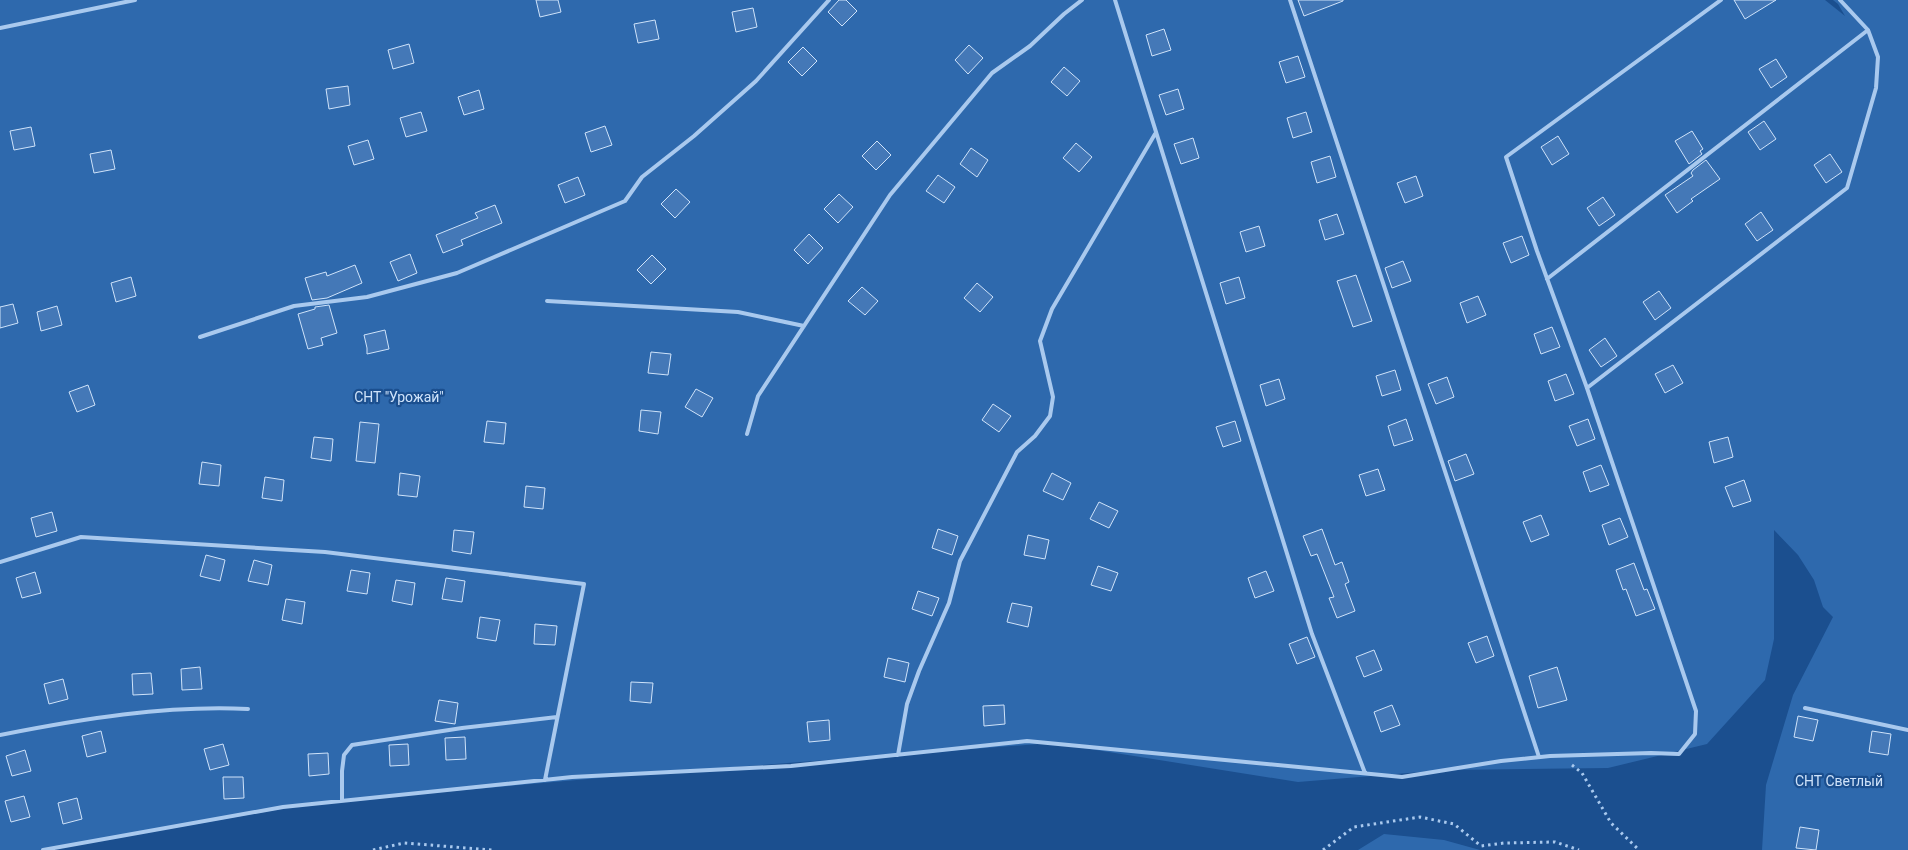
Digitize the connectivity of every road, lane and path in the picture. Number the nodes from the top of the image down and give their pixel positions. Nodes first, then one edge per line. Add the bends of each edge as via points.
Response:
1 (135, 0) edge
2 (830, 0) edge
3 (1082, 0) edge
4 (1115, 0) edge
5 (1290, 0) edge
6 (1720, 0) edge
7 (1840, 0) edge
8 (0, 28) edge
9 (1868, 30) junction
10 (1155, 134) junction
11 (1547, 279) junction
12 (547, 301) dead end
13 (804, 326) junction
14 (200, 337) dead end
15 (1587, 388) junction
16 (747, 434) dead end
17 (0, 562) edge
18 (1805, 708) dead end
19 (248, 709) dead end
20 (557, 716) junction
21 (1908, 730) edge
22 (0, 735) edge
23 (898, 755) junction
24 (1559, 756) junction
25 (1539, 757) junction
26 (1365, 773) junction
27 (545, 780) junction
28 (342, 801) junction
29 (43, 850) edge
30 (373, 850) edge
31 (492, 850) edge
32 (1323, 850) edge
33 (1580, 850) edge
34 (1639, 850) edge

1 - 8 lane
2 - 14 lane via 756,81 642,177 625,201 457,273 367,297 294,306
3 - 13 lane via 1030,46 992,73 890,195
4 - 10 lane
5 - 25 lane
6 - 11 lane via 1506,157
7 - 9 lane
9 - 11 lane
9 - 15 lane via 1878,58 1876,88 1847,188
10 - 23 lane via 1052,309 1040,341 1053,397 1050,416 1017,452 960,561 949,603 907,704
10 - 26 lane via 1312,634
11 - 15 lane
12 - 13 lane via 738,312
13 - 16 lane via 758,396
15 - 24 lane via 1696,711 1695,734 1679,754
17 - 20 lane via 81,537 325,552 584,584
18 - 21 lane
19 - 22 lane via 214,707 87,718
20 - 27 lane
20 - 28 lane via 352,745 344,755
23 - 26 lane via 1027,741
23 - 27 lane via 791,766
24 - 25 lane
24 - 34 path via 1582,773 1611,823
25 - 26 lane via 1402,777
27 - 28 lane
28 - 29 lane via 283,807
30 - 31 path via 404,843
32 - 33 path via 1354,827 1420,818 1454,824 1481,846 1555,842

